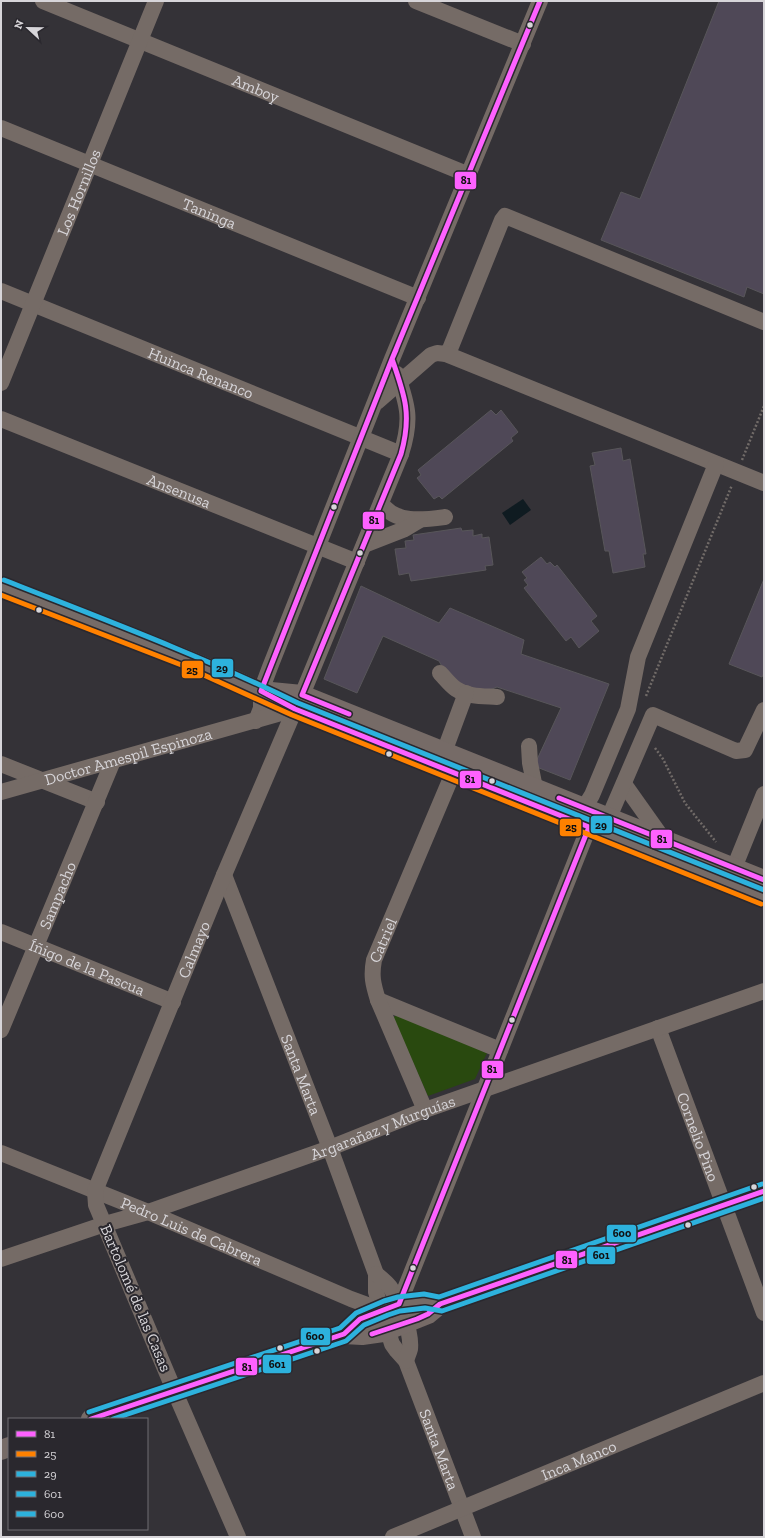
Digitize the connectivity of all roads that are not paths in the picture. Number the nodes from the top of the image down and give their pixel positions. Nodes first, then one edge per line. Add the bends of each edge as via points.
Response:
1 (43, 1) edge
2 (156, 1) edge
3 (416, 1) edge
4 (540, 1) edge
5 (140, 41) junction
6 (523, 44) junction
7 (1, 128) edge
8 (90, 164) junction
9 (469, 175) junction
10 (1, 291) edge
11 (418, 298) junction
12 (33, 303) junction
13 (764, 322) edge
14 (446, 354) junction
15 (392, 359) junction
16 (416, 368) junction
17 (400, 382) junction
18 (1, 383) edge
19 (374, 405) junction
20 (1, 419) edge
21 (361, 437) junction
22 (401, 454) junction
23 (716, 464) junction
24 (764, 483) edge
25 (381, 503) junction
26 (445, 517) dead end
27 (420, 520) junction
28 (364, 545) junction
29 (318, 546) junction
30 (357, 562) junction
31 (1, 587) edge
32 (440, 673) dead end
33 (261, 691) junction
34 (466, 693) junction
35 (497, 697) dead end
36 (299, 702) junction
37 (764, 710) edge
38 (643, 712) junction
39 (256, 721) junction
40 (529, 746) dead end
41 (113, 761) junction
42 (1, 764) edge
43 (445, 764) junction
44 (41, 780) junction
45 (624, 784) junction
46 (535, 788) junction
47 (1, 792) edge
48 (764, 794) edge
49 (97, 802) junction
50 (584, 808) junction
51 (600, 826) junction
52 (663, 839) junction
53 (734, 868) junction
54 (224, 875) junction
55 (764, 880) edge
56 (764, 898) edge
57 (1, 932) edge
58 (37, 946) junction
59 (764, 991) edge
60 (378, 1000) junction
61 (172, 1002) junction
62 (658, 1028) junction
63 (1, 1030) edge
64 (500, 1050) junction
65 (484, 1089) junction
66 (425, 1110) junction
67 (330, 1148) junction
68 (1, 1153) edge
69 (95, 1191) junction
70 (764, 1191) edge
71 (724, 1205) junction
72 (148, 1212) junction
73 (105, 1224) junction
74 (1, 1259) edge
75 (440, 1304) junction
76 (390, 1307) junction
77 (764, 1313) edge
78 (406, 1323) junction
79 (387, 1330) junction
80 (344, 1334) junction
81 (406, 1361) junction
82 (764, 1383) edge
83 (174, 1390) junction
84 (94, 1418) edge
85 (462, 1508) junction
86 (238, 1537) edge
87 (394, 1537) edge
88 (473, 1537) edge

1 - 5 street, Amboy
2 - 5 street, Los Hornillos
3 - 6 street
4 - 6 street
5 - 8 street, Los Hornillos
5 - 9 street, Amboy
6 - 9 street
7 - 8 street, Taninga
8 - 11 street, Taninga
8 - 12 street, Los Hornillos
9 - 11 street
10 - 12 street, Huinca Renanco
11 - 15 street
12 - 18 street, Los Hornillos
12 - 21 street, Huinca Renanco
13 - 14 street via 505,216
14 - 16 street via 431,355
14 - 23 street
15 - 16 street
15 - 17 street, Calmayo
15 - 19 street
16 - 17 street
17 - 19 street
17 - 22 street, Calmayo via 407,401 408,422 407,436
19 - 21 street
20 - 29 street, Ansenusa
21 - 22 street, Huinca Renanco
21 - 29 street
22 - 25 street, Calmayo
23 - 24 street
23 - 38 street via 638,657
25 - 27 street via 396,516
25 - 28 street, Calmayo
26 - 27 street
27 - 28 street via 406,529
28 - 30 street, Calmayo
29 - 30 street, Ansenusa
29 - 33 street
30 - 36 street, Calmayo
31 - 33 main road
32 - 34 street via 456,689
33 - 36 main road
33 - 39 street via 261,708
34 - 35 street via 473,696
34 - 43 street, Catriel
36 - 39 street, Doctor Amespil Espinoza
36 - 43 main road
36 - 54 street, Calmayo
37 - 38 street via 746,750 736,751
38 - 45 street via 643,739
38 - 50 street
39 - 41 street, Doctor Amespil Espinoza
40 - 46 street
41 - 44 street, Doctor Amespil Espinoza
41 - 49 street, Sampacho
42 - 44 street
43 - 46 main road
43 - 51 main road
43 - 60 street, Catriel via 374,960 373,984
44 - 47 street, Doctor Amespil Espinoza
44 - 49 street
45 - 51 street
45 - 52 street
46 - 50 main road
48 - 53 street
49 - 58 street, Sampacho
50 - 51 main road
51 - 52 main road
51 - 56 main road
51 - 64 street
52 - 53 main road
53 - 55 main road
54 - 61 street, Calmayo
54 - 67 street, Santa Marta
57 - 58 street, Íñigo de la Pascua
58 - 61 street, Íñigo de la Pascua
58 - 63 street, Sampacho
59 - 62 street, Argarañaz y Murguías
60 - 64 street
60 - 66 street, Catriel
61 - 69 street, Calmayo
62 - 65 street, Argarañaz y Murguías
62 - 71 street, Cornelio Pino
64 - 65 street
65 - 66 street, Argarañaz y Murguías
65 - 76 street
66 - 67 street, Argarañaz y Murguías
67 - 72 street, Argarañaz y Murguías
67 - 76 street, Santa Marta via 376,1274 389,1286
68 - 69 street, Pedro Luis de Cabrera
69 - 72 street, Pedro Luis de Cabrera
69 - 73 street, Bartolomé de las Casas via 96,1205
70 - 71 main road
71 - 75 main road
71 - 77 street, Cornelio Pino
72 - 73 street, Argarañaz y Murguías
72 - 76 street, Pedro Luis de Cabrera via 351,1299
73 - 74 street, Argarañaz y Murguías
73 - 83 street, Bartolomé de las Casas
75 - 76 main road via 425,1300
75 - 78 main road via 428,1314
76 - 78 street, Santa Marta
76 - 79 street, Santa Marta
76 - 80 main road via 360,1319
78 - 79 main road
78 - 81 street, Santa Marta via 410,1348
79 - 80 main road via 362,1335
79 - 81 street, Santa Marta via 392,1344
80 - 83 main road
81 - 85 street, Santa Marta
82 - 85 street, Inca Manco
83 - 84 main road
83 - 86 street, Bartolomé de las Casas
85 - 87 street, Inca Manco
85 - 88 street, Santa Marta

